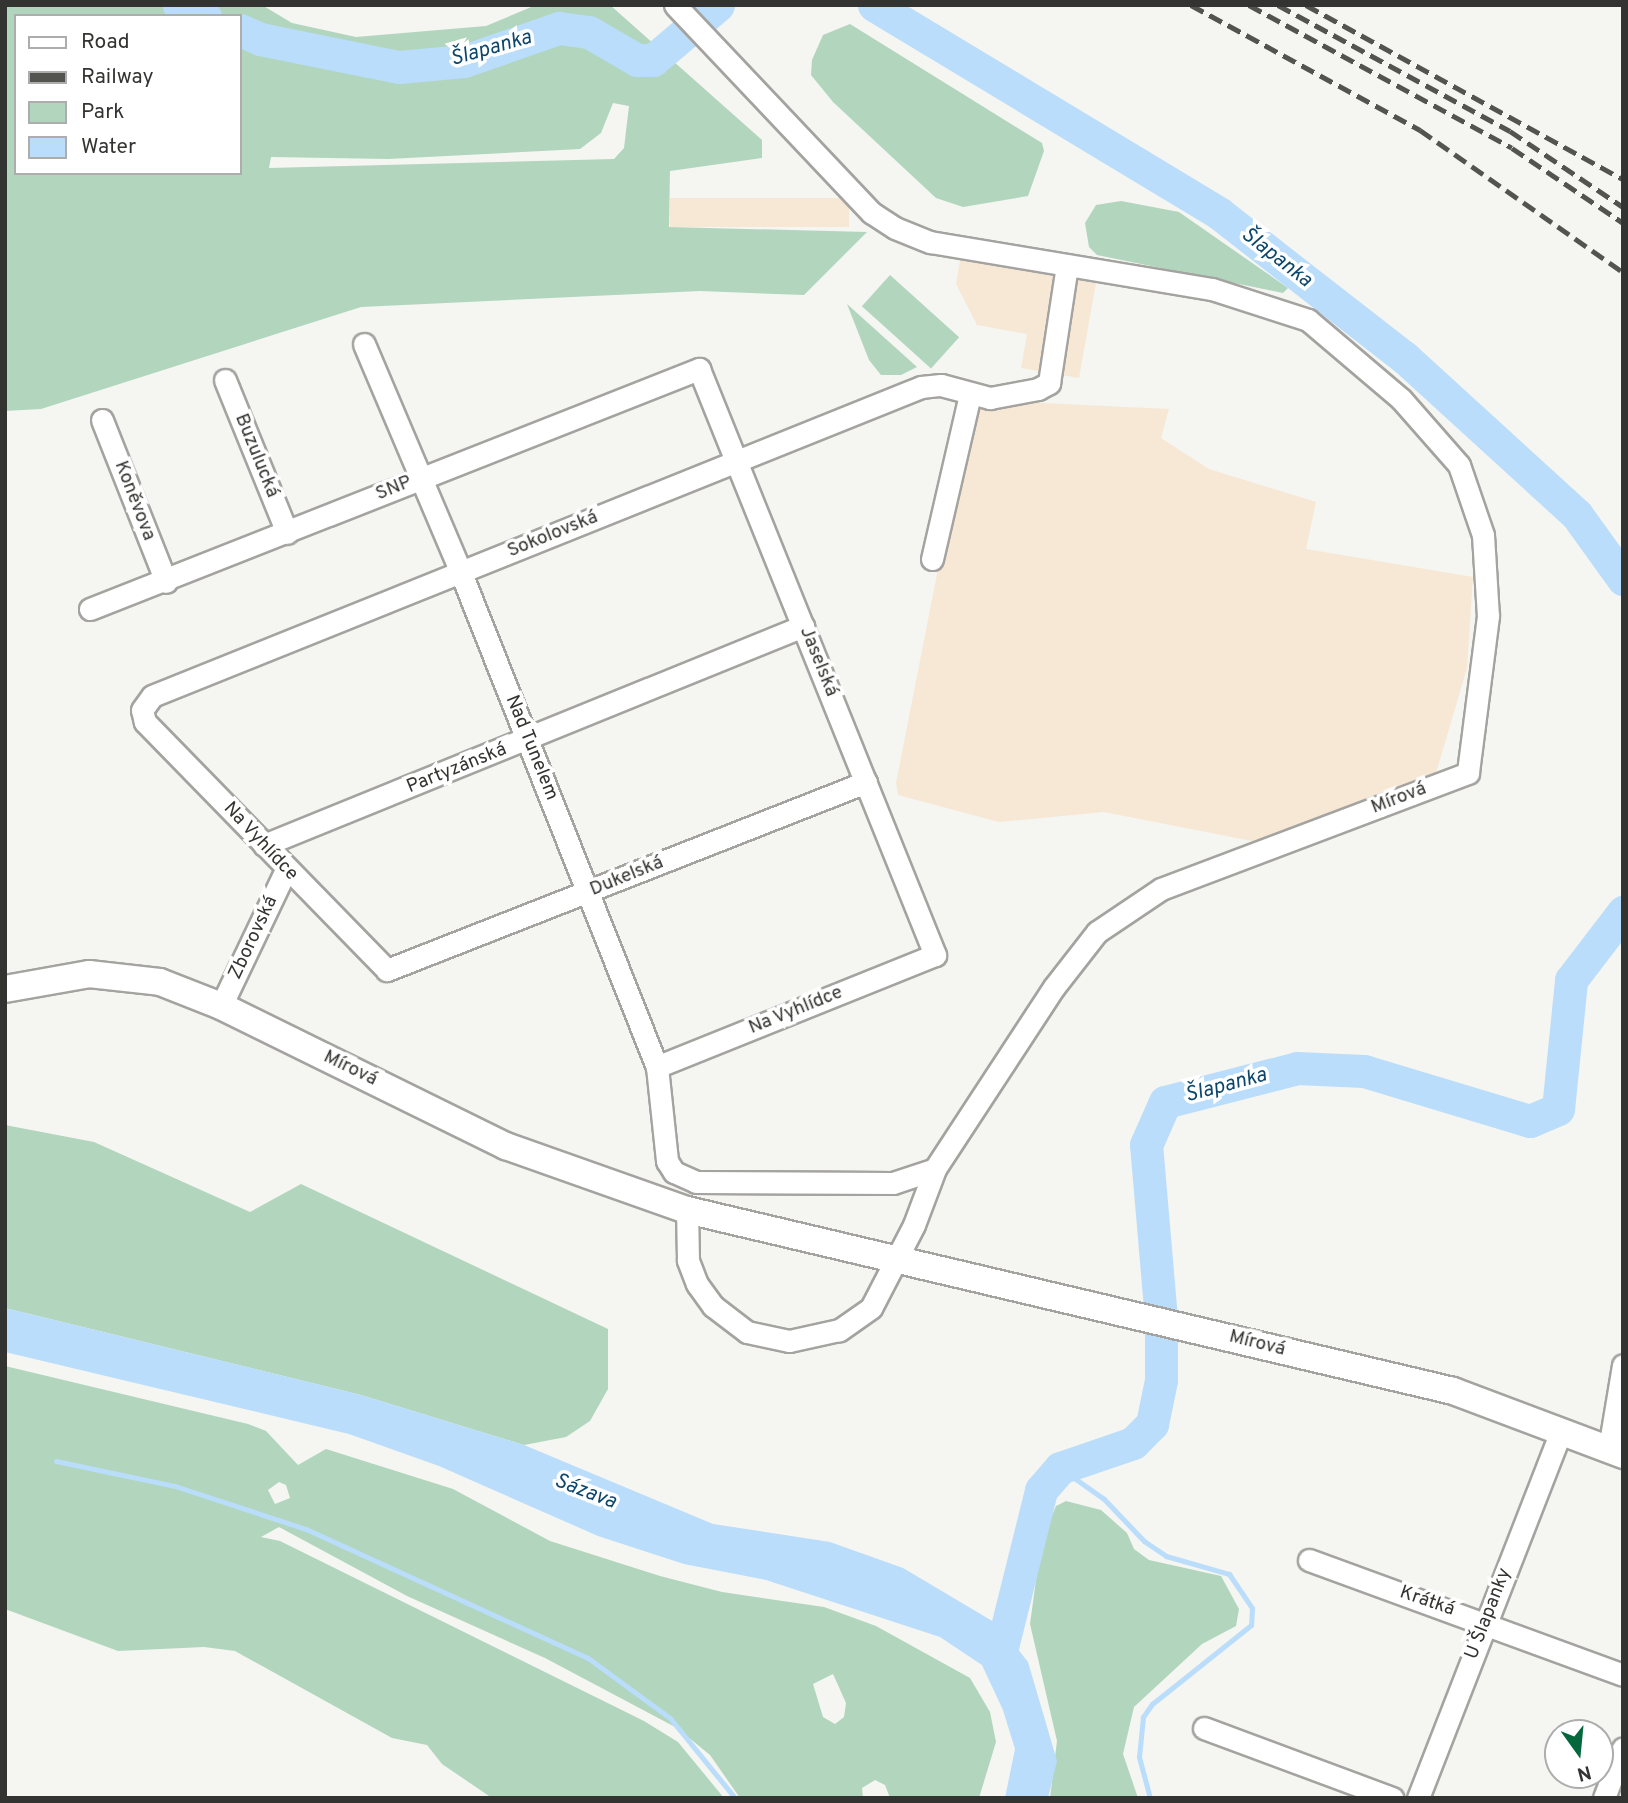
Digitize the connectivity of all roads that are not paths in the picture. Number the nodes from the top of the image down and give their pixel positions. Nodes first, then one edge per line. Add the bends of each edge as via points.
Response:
1 (680, 10) edge
2 (1068, 265) junction
3 (364, 344) dead end
4 (699, 369) joint
5 (225, 380) dead end
6 (972, 395) junction
7 (103, 419) dead end
8 (737, 460) junction
9 (420, 478) junction
10 (287, 533) junction
11 (932, 559) dead end
12 (461, 573) junction
13 (166, 582) junction
14 (90, 609) dead end
15 (803, 626) junction
16 (142, 708) joint
17 (528, 741) junction
18 (866, 782) junction
19 (264, 845) junction
20 (286, 870) junction
21 (588, 893) junction
22 (934, 955) joint
23 (387, 970) joint
24 (5, 989) edge
25 (221, 1006) junction
26 (657, 1067) junction
27 (934, 1169) junction
28 (687, 1210) junction
29 (897, 1262) junction
30 (1623, 1365) edge
31 (1561, 1431) junction
32 (1616, 1452) edge
33 (1308, 1560) dead end
34 (1486, 1623) junction
35 (1623, 1675) edge
36 (1204, 1728) dead end
37 (1623, 1748) edge
38 (1392, 1798) edge
39 (1418, 1798) edge
40 (1604, 1798) edge

1 - 2 street via 872,213 930,242
2 - 6 street, Sokolovská via 1049,383 990,398
2 - 27 street, Mírová via 1212,289 1308,320 1401,399 1459,466 1483,535 1488,616 1468,773 1161,889 1113,918 1054,987
3 - 9 street, Nad Tunelem
4 - 8 street, Jaselská
4 - 9 street, SNP
5 - 10 street, Buzulucká
6 - 8 street, Sokolovská via 941,385 921,387
6 - 11 street
7 - 13 street, Koněvova
8 - 12 street, Sokolovská
8 - 15 street, Jaselská
9 - 10 street, SNP
9 - 12 street, Nad Tunelem
10 - 13 street, SNP
12 - 16 street, Sokolovská via 150,697
12 - 17 street, Nad Tunelem
13 - 14 street, SNP
15 - 17 street, Partyzánská
15 - 18 street, Jaselská
16 - 19 street, Na Vyhlídce via 145,722
17 - 19 street, Partyzánská
17 - 21 street, Nad Tunelem
18 - 21 street, Dukelská
18 - 22 street, Jaselská
19 - 20 street, Na Vyhlídce
20 - 23 street, Na Vyhlídce
20 - 25 street, Zborovská
21 - 23 street, Dukelská
21 - 26 street, Nad Tunelem
22 - 26 street, Na Vyhlídce
24 - 25 street, Mírová via 80,975 117,975 167,984
25 - 28 street, Mírová via 506,1146
26 - 27 street, Nad Tunelem via 667,1161 674,1172 695,1182 893,1183
27 - 29 street, Mírová
28 - 29 street, Mírová
28 - 29 street, Mírová via 688,1260 697,1284 713,1306 747,1332 789,1341 839,1330 871,1308
29 - 31 street, Mírová via 1453,1391
30 - 32 street, Mírová
31 - 32 street, Mírová
31 - 34 street, U Šlapanky
33 - 34 street, Krátká
34 - 35 street, Krátká
34 - 39 street, U Šlapanky
36 - 38 street
37 - 40 street

